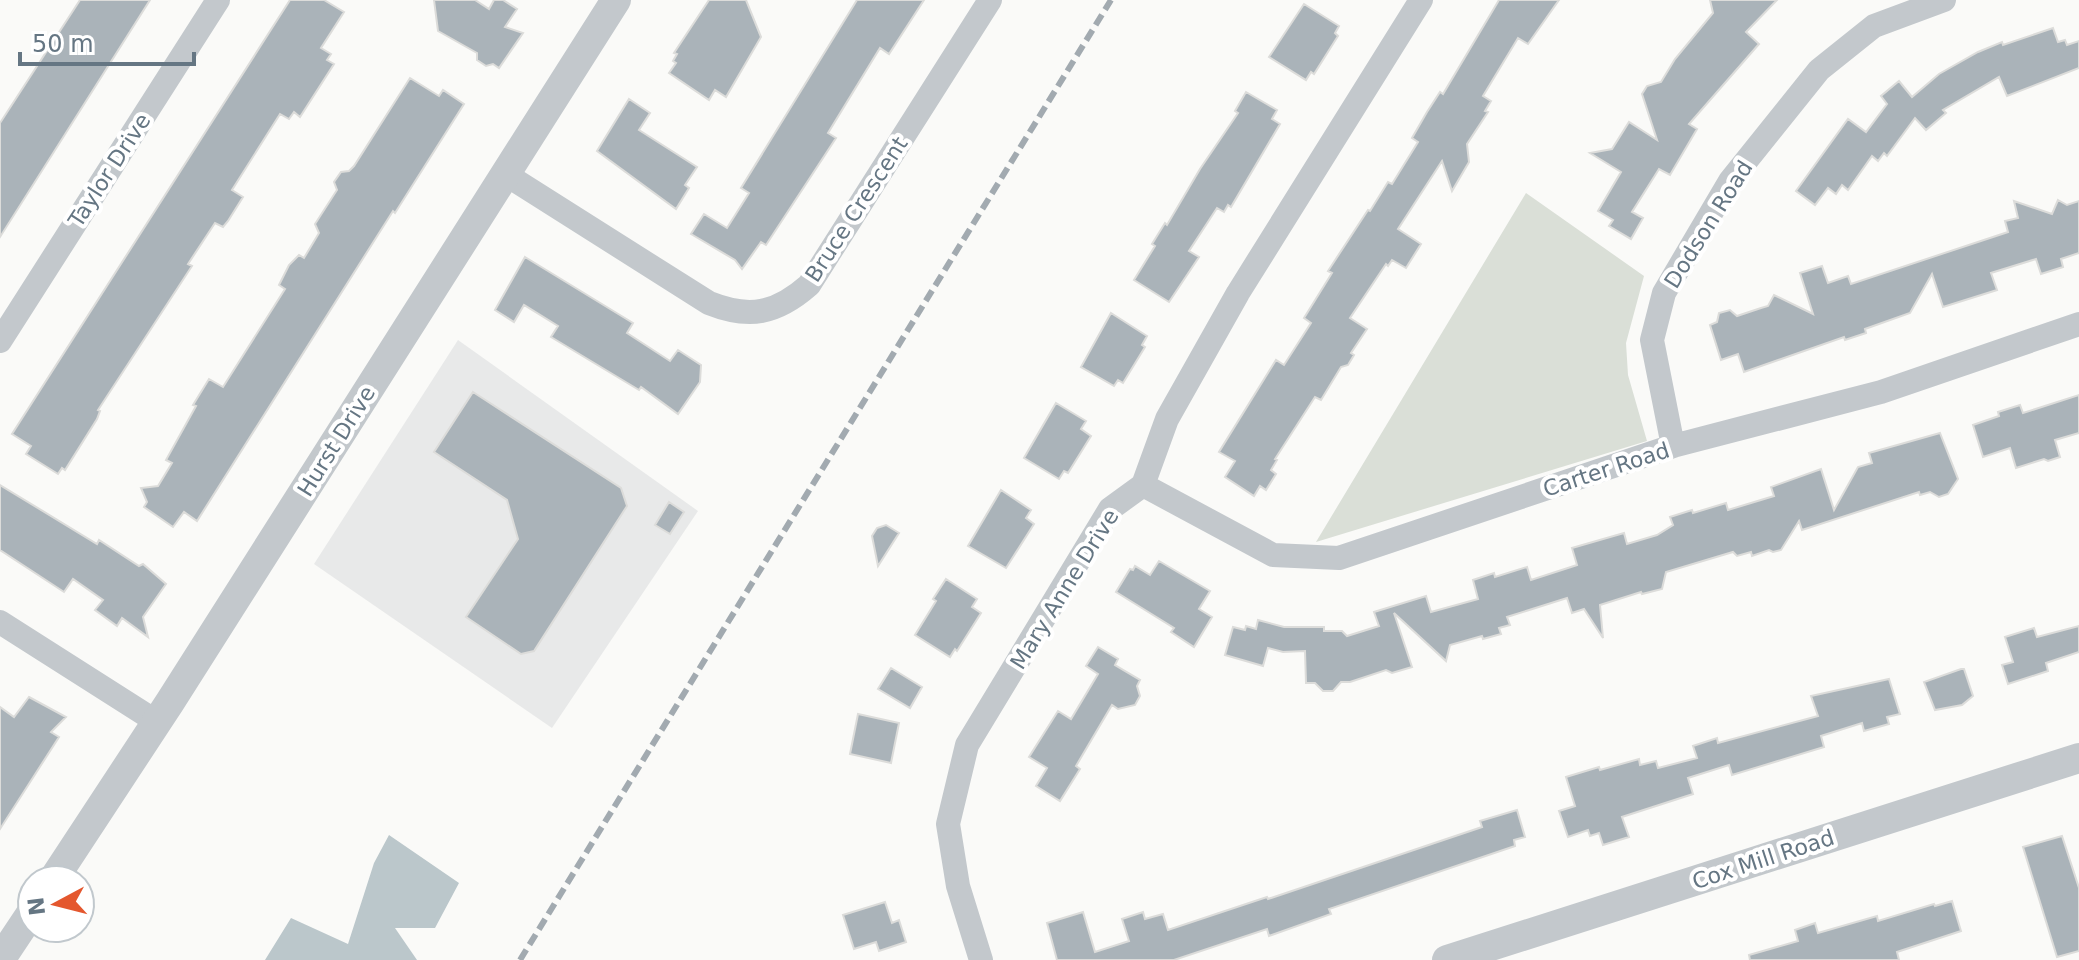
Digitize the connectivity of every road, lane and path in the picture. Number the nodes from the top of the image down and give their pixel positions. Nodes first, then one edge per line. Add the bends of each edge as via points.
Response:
1 (218, 0) edge
2 (990, 0) edge
3 (1421, 0) edge
4 (1944, 0) edge
5 (611, 2) edge
6 (505, 174) junction
7 (2079, 324) edge
8 (0, 341) edge
9 (1673, 446) junction
10 (1143, 485) junction
11 (0, 622) edge
12 (157, 722) junction
13 (2079, 758) edge
14 (64, 864) edge
15 (16, 936) edge
16 (0, 960) edge
17 (981, 960) edge
18 (1447, 960) edge

1 - 8 street, Taylor Drive
2 - 6 street, Bruce Crescent via 809,285 769,310 739,312 709,303
3 - 10 street via 1238,293 1167,419
4 - 9 street, Dodson Road via 1874,26 1819,70 1730,181 1664,293 1652,340
5 - 6 street, Hurst Drive
6 - 12 street, Hurst Drive
7 - 9 street, Carter Road via 1881,392
9 - 10 street, Carter Road via 1339,558 1273,555
10 - 17 street, Mary Anne Drive via 1110,509 967,745 948,824 958,886
11 - 12 street
12 - 14 street, Hurst Drive
13 - 18 street, Cox Mill Road
15 - 16 street

